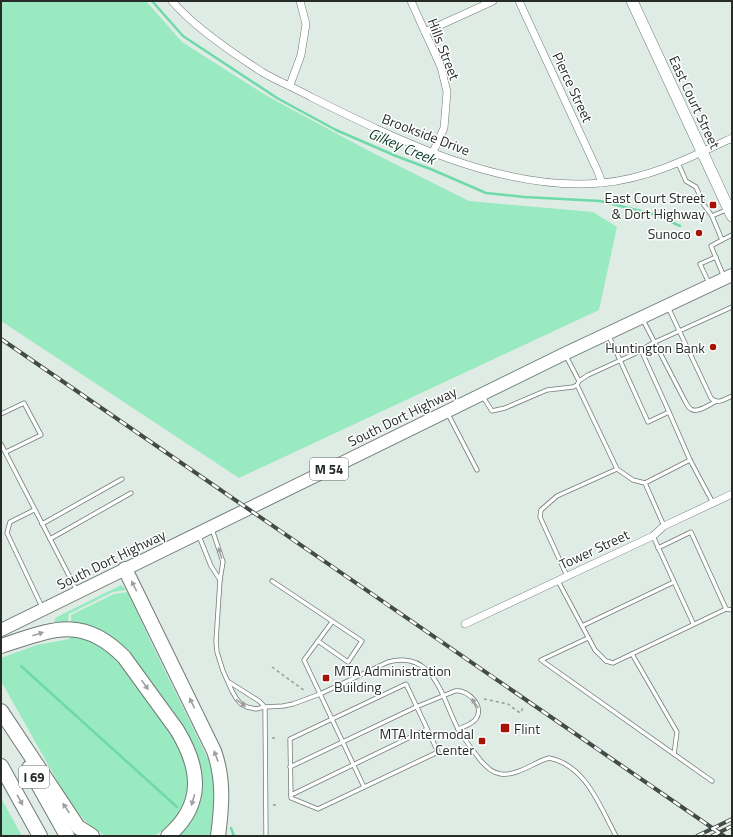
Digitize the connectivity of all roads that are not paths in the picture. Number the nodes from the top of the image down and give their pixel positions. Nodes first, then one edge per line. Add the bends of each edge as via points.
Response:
1 (172, 1) edge
2 (300, 1) edge
3 (411, 1) edge
4 (493, 1) edge
5 (519, 1) edge
6 (632, 1) edge
7 (426, 32) junction
8 (290, 86) junction
9 (732, 138) edge
10 (433, 152) junction
11 (702, 152) junction
12 (678, 163) junction
13 (602, 183) junction
14 (731, 210) edge
15 (712, 216) junction
16 (732, 235) edge
17 (722, 240) junction
18 (716, 257) junction
19 (729, 276) edge
20 (710, 285) junction
21 (667, 305) junction
22 (732, 307) edge
23 (642, 317) junction
24 (680, 331) junction
25 (607, 333) junction
26 (655, 342) junction
27 (641, 350) junction
28 (565, 353) junction
29 (620, 360) junction
30 (578, 383) junction
31 (482, 394) junction
32 (732, 396) edge
33 (715, 402) junction
34 (446, 411) junction
35 (669, 412) junction
36 (1, 414) edge
37 (1, 444) edge
38 (6, 452) junction
39 (690, 460) junction
40 (617, 469) junction
41 (477, 470) dead end
42 (122, 479) dead end
43 (645, 482) junction
44 (131, 494) dead end
45 (732, 494) edge
46 (713, 503) junction
47 (34, 510) junction
48 (42, 524) junction
49 (211, 526) junction
50 (664, 526) junction
51 (198, 533) junction
52 (653, 536) junction
53 (50, 539) junction
54 (658, 548) junction
55 (125, 569) junction
56 (567, 576) junction
57 (220, 580) junction
58 (272, 581) dead end
59 (558, 581) junction
60 (674, 582) junction
61 (78, 592) junction
62 (43, 609) junction
63 (726, 609) junction
64 (732, 610) edge
65 (332, 622) junction
66 (693, 623) junction
67 (465, 624) dead end
68 (582, 626) junction
69 (1, 629) edge
70 (588, 638) junction
71 (318, 641) junction
72 (1, 646) edge
73 (632, 654) junction
74 (228, 682) junction
75 (320, 694) junction
76 (443, 696) junction
77 (265, 706) junction
78 (416, 707) junction
79 (1, 711) edge
80 (1, 718) edge
81 (332, 719) junction
82 (458, 729) junction
83 (427, 730) junction
84 (343, 742) junction
85 (674, 754) junction
86 (353, 765) junction
87 (1, 766) edge
88 (290, 767) junction
89 (712, 781) dead end
90 (364, 787) junction
91 (291, 795) junction
92 (40, 836) edge
93 (67, 836) edge
94 (92, 836) edge
95 (168, 836) edge
96 (218, 836) edge
97 (266, 836) edge
98 (616, 836) edge

1 - 8 street, Brookside Drive via 202,30 220,43 262,72
2 - 8 street via 306,24 302,55
3 - 7 street, Hills Street
4 - 7 street
5 - 13 street, Pierce Street
6 - 11 main road, East Court Street
7 - 10 street, Hills Street via 441,67 447,92 444,128
8 - 10 street, Brookside Drive via 364,124
9 - 11 street, Brookside Drive
10 - 13 street, Brookside Drive via 503,175 540,182
11 - 12 street, Brookside Drive
11 - 14 main road, East Court Street
12 - 13 street, Brookside Drive via 648,174
12 - 15 lane via 686,181 696,187
14 - 15 lane
15 - 17 lane
16 - 17 lane
17 - 18 lane via 711,246
18 - 19 lane
18 - 20 lane via 700,264
19 - 20 main road, South Dort Highway / M 54
20 - 21 main road, South Dort Highway / M 54
21 - 23 main road, South Dort Highway / M 54
21 - 24 lane
22 - 24 lane
23 - 25 main road, South Dort Highway / M 54
23 - 26 lane
24 - 26 lane
24 - 33 lane
25 - 28 main road, South Dort Highway / M 54
25 - 29 lane
26 - 27 lane
26 - 33 lane via 690,409 699,409
27 - 29 lane
27 - 35 lane
28 - 30 lane
28 - 31 main road, South Dort Highway / M 54
29 - 30 lane via 588,375
29 - 35 lane via 648,422
30 - 31 lane via 565,389 547,390 492,411
30 - 40 lane
31 - 34 main road, South Dort Highway / M 54
32 - 33 lane
34 - 41 lane
34 - 49 main road, South Dort Highway / M 54
35 - 39 lane
36 - 38 lane via 24,403 41,435
37 - 38 lane
38 - 47 lane
39 - 43 lane
39 - 46 lane
40 - 43 lane via 633,480
40 - 56 lane via 557,496 541,510 540,517
42 - 48 lane
43 - 50 lane
44 - 53 lane
45 - 46 street, Tower Street
46 - 50 street, Tower Street
47 - 48 lane
47 - 62 lane via 10,522 7,533
48 - 53 lane
49 - 51 main road, South Dort Highway / M 54
57 -> 49 lane via 223,562
50 - 52 street, Tower Street
51 - 55 main road, South Dort Highway / M 54
51 - 57 lane via 211,566
52 - 54 lane
52 - 56 street, Tower Street
53 - 61 lane
54 - 60 lane
54 - 63 lane via 691,532
55 - 61 main road, South Dort Highway / M 54
96 -> 55 highway via 222,784 214,750
56 - 59 street, Tower Street
57 - 74 lane via 216,641 221,667
58 - 65 lane
59 - 67 street, Tower Street
59 - 68 lane
60 - 66 lane
60 - 68 lane
61 - 62 main road, South Dort Highway / M 54
62 - 69 main road, South Dort Highway / M 54
63 - 64 lane
63 - 66 lane
65 - 71 lane
65 - 71 lane via 362,642 348,662
66 - 73 lane
68 - 70 lane
70 - 73 lane via 606,661 613,663
70 - 85 lane via 541,660
71 - 75 lane via 304,660
72 -> 95 highway via 50,631 69,629 96,635 124,657 177,730 194,766 196,777 193,802 183,821
73 - 85 lane via 677,732
74 - 77 lane
74 -> 77 lane via 241,704 256,709
75 - 76 lane via 397,659 407,660 430,672
75 - 77 lane via 284,706
75 - 81 lane
76 - 78 lane
76 - 82 lane
82 -> 76 lane via 474,721 479,711 478,706 460,690
77 - 97 lane
78 - 81 lane via 406,684
78 - 83 lane
78 - 84 lane
94 -> 79 highway via 78,827
80 - 93 highway, I 69
81 - 84 lane
81 - 88 lane via 290,739
82 - 98 lane via 478,757 494,773 510,774 550,758 563,763 585,781
83 - 86 lane
83 - 90 lane via 438,752
84 - 86 lane
84 - 88 lane
85 - 89 lane
86 - 90 lane
86 - 91 lane
87 -> 92 highway, I 69
88 - 91 lane
90 - 91 lane via 318,810 291,798

